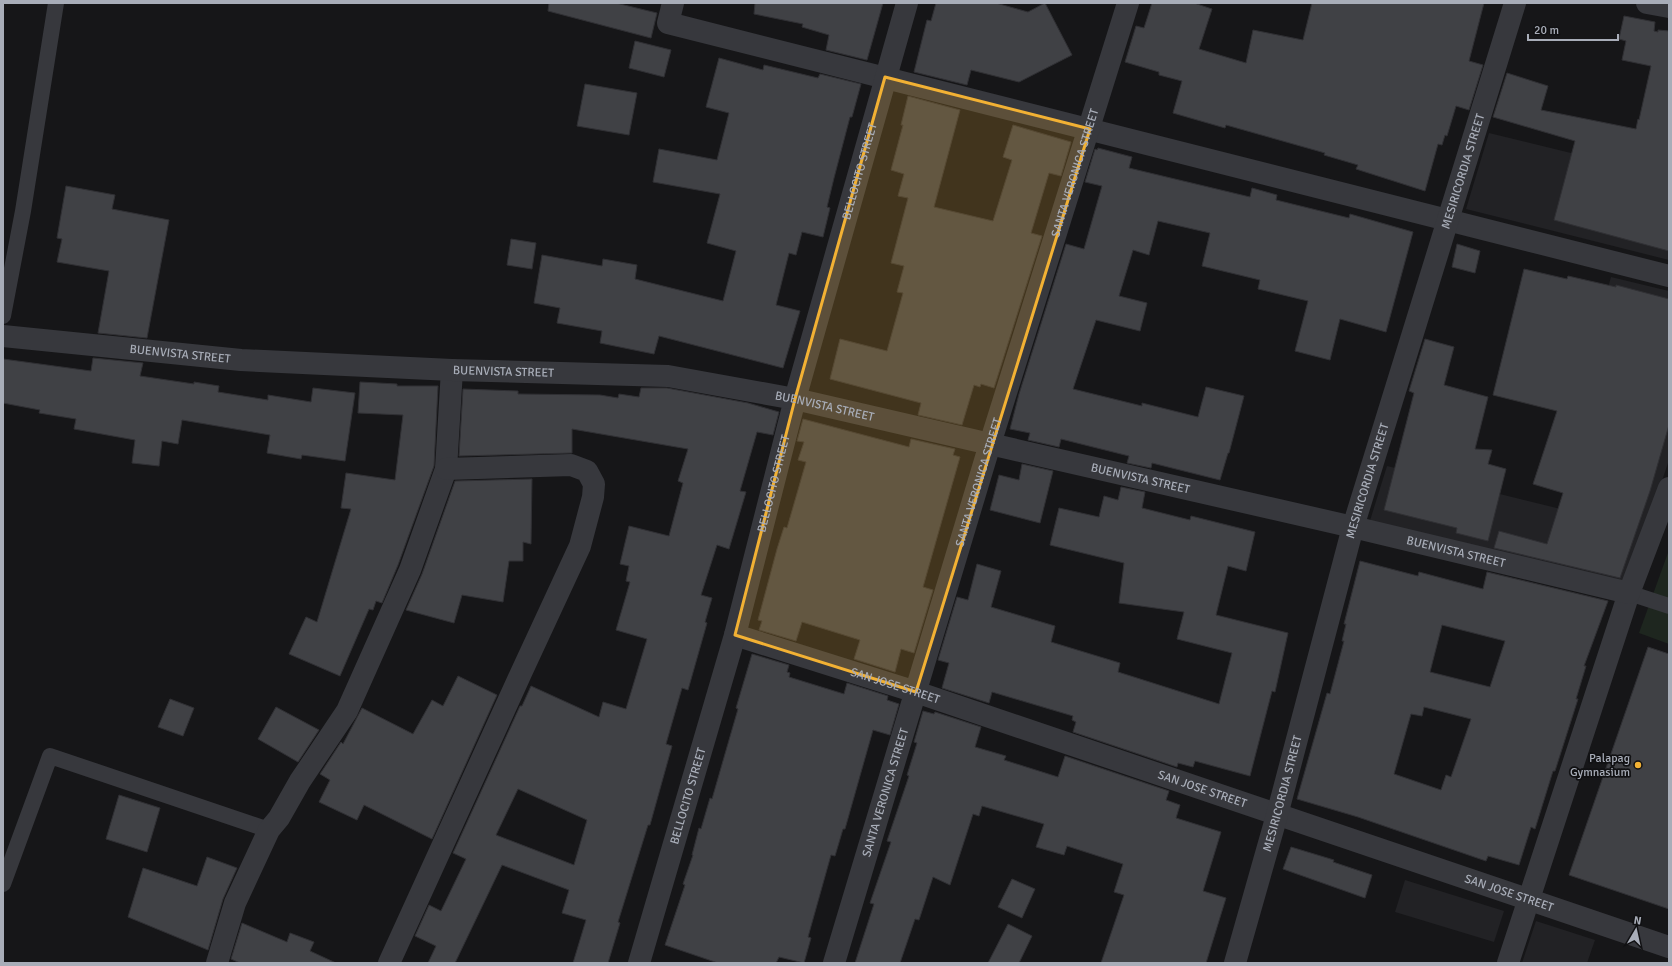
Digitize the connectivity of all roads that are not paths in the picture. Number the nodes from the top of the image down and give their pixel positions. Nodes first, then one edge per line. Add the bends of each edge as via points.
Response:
1 (56, 3) edge
2 (673, 3) edge
3 (907, 3) edge
4 (1128, 3) edge
5 (1515, 3) edge
6 (1647, 3) edge
7 (1669, 7) edge
8 (885, 77) junction
9 (1090, 129) junction
10 (1447, 222) junction
11 (1669, 276) edge
12 (3, 316) edge
13 (3, 336) edge
14 (452, 370) junction
15 (796, 398) junction
16 (990, 444) junction
17 (446, 469) junction
18 (1669, 488) edge
19 (1353, 527) junction
20 (1629, 593) junction
21 (1669, 606) edge
22 (735, 635) junction
23 (916, 692) junction
24 (1277, 815) junction
25 (269, 830) junction
26 (3, 884) edge
27 (1530, 899) junction
28 (1669, 947) edge
29 (642, 962) edge
30 (217, 963) edge
31 (389, 963) edge
32 (834, 963) edge
33 (1235, 963) edge
34 (1508, 963) edge

1 - 12 lane via 23,211
2 - 8 street via 668,23
3 - 8 street, BELLOCITO STREET
4 - 9 street, SANTA VERONICA STREET
5 - 10 street, MESIRICORDIA STREET
6 - 7 street
8 - 9 street
8 - 15 street, BELLOCITO STREET
9 - 10 street
9 - 16 street, SANTA VERONICA STREET
10 - 11 street
10 - 19 street, MESIRICORDIA STREET
13 - 14 street, BUENVISTA STREET via 241,360
14 - 15 street, BUENVISTA STREET via 668,376
14 - 17 street
15 - 16 street, BUENVISTA STREET
15 - 22 street, BELLOCITO STREET
16 - 19 street, BUENVISTA STREET
16 - 23 street, SANTA VERONICA STREET
17 - 25 street via 410,570 347,711
17 - 31 street via 571,465 587,471 594,484 593,497 580,546
18 - 20 street
19 - 20 street, BUENVISTA STREET
19 - 24 street, MESIRICORDIA STREET
20 - 21 lane
20 - 27 street
22 - 23 street, SAN JOSE STREET
22 - 29 street, BELLOCITO STREET
23 - 24 street, SAN JOSE STREET
23 - 32 street, SANTA VERONICA STREET
24 - 27 street, SAN JOSE STREET
24 - 33 street, MESIRICORDIA STREET
25 - 26 lane via 50,756
25 - 30 street via 235,903
27 - 28 street, SAN JOSE STREET
27 - 34 street

